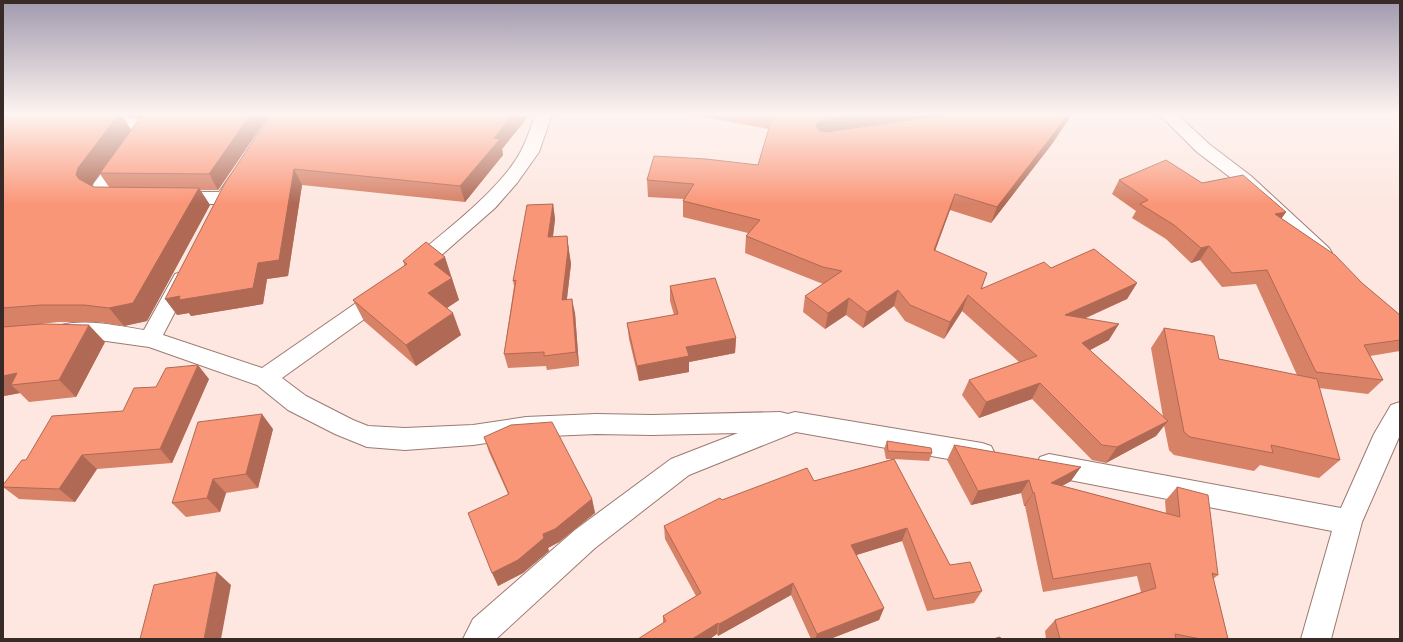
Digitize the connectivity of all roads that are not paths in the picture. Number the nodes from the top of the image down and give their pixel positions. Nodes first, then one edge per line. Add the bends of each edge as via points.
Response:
1 (131, 144) edge
2 (533, 144) edge
3 (1199, 144) edge
4 (244, 168) edge
5 (136, 197) edge
6 (158, 197) edge
7 (224, 198) junction
8 (213, 219) edge
9 (191, 261) edge
10 (1332, 264) edge
11 (44, 333) edge
12 (150, 339) junction
13 (265, 378) junction
14 (1400, 412) edge
15 (795, 422) junction
16 (1348, 522) junction
17 (478, 639) edge
18 (1316, 639) edge

1 - 5 street via 99,192 107,196
2 - 13 street via 511,179 488,204 380,297
3 - 10 street via 1245,180
4 - 7 street
6 - 7 street
7 - 8 street
9 - 12 street
11 - 12 street via 99,332
12 - 13 street
13 - 15 street via 297,403 344,428 368,436 405,439 472,435 526,427 596,424
14 - 16 street via 1383,442
15 - 16 street via 1015,459
15 - 17 street via 680,467 585,539 484,630
16 - 18 street

